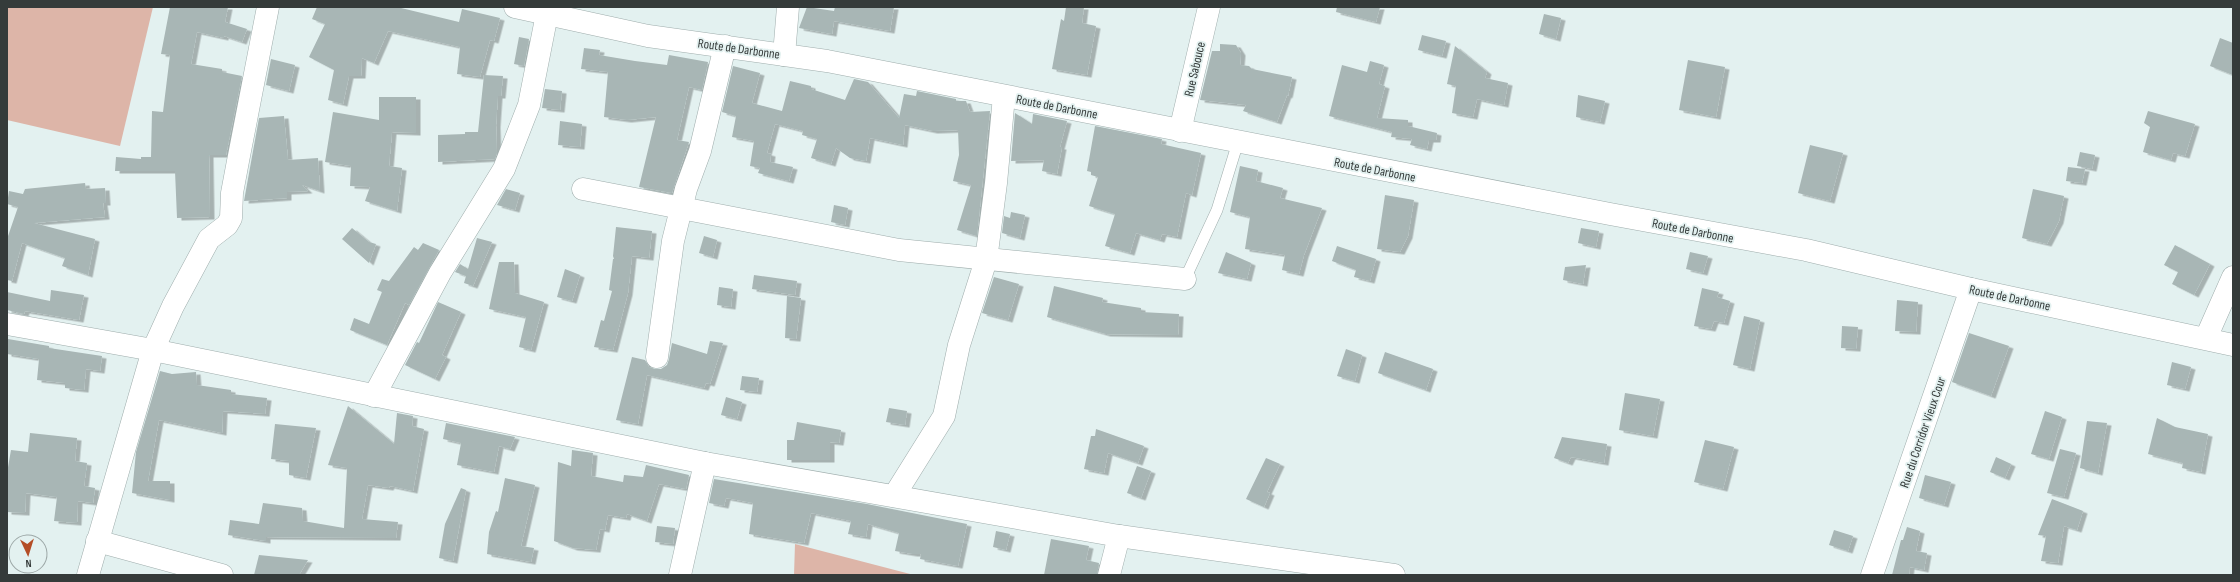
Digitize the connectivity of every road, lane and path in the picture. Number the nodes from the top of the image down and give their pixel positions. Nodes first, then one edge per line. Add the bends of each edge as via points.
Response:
1 (268, 7) edge
2 (515, 7) edge
3 (788, 7) edge
4 (1209, 7) edge
5 (547, 14) junction
6 (725, 46) junction
7 (784, 55) junction
8 (1004, 96) junction
9 (1180, 131) junction
10 (1238, 142) junction
11 (583, 189) dead end
12 (682, 208) junction
13 (986, 260) junction
14 (2233, 277) edge
15 (1185, 279) joint
16 (1971, 289) junction
17 (7, 324) edge
18 (2206, 338) junction
19 (2233, 345) edge
20 (153, 350) junction
21 (657, 357) dead end
22 (374, 396) junction
23 (705, 463) junction
24 (894, 496) junction
25 (1119, 536) junction
26 (97, 541) junction
27 (88, 575) edge
28 (222, 575) edge
29 (680, 575) edge
30 (1109, 575) edge
31 (1394, 575) edge
32 (1872, 575) edge

1 - 20 street via 232,193 231,218 227,225 209,239
2 - 5 street, Route de Darbonne
3 - 7 street
4 - 9 street, Rue Sabouce
5 - 6 street, Route de Darbonne via 648,36
5 - 22 street via 529,105 504,169 440,273
6 - 7 street, Route de Darbonne
6 - 12 street via 700,151
7 - 8 street, Route de Darbonne
8 - 9 street, Route de Darbonne
8 - 13 street
9 - 10 street, Route de Darbonne
10 - 15 lane via 1217,210
10 - 16 street, Route de Darbonne via 1806,250
11 - 12 street
12 - 13 street via 899,250
12 - 21 street via 673,241
13 - 15 street
13 - 24 street via 959,345 944,416
14 - 18 street
16 - 18 street, Route de Darbonne
16 - 32 street, Rue du Corridor Vieux Cour
17 - 20 street
18 - 19 street, Route de Darbonne
20 - 22 street
20 - 26 street
22 - 23 street
23 - 24 street
23 - 29 street
24 - 25 street
25 - 30 street
25 - 31 street
26 - 27 street
26 - 28 street

